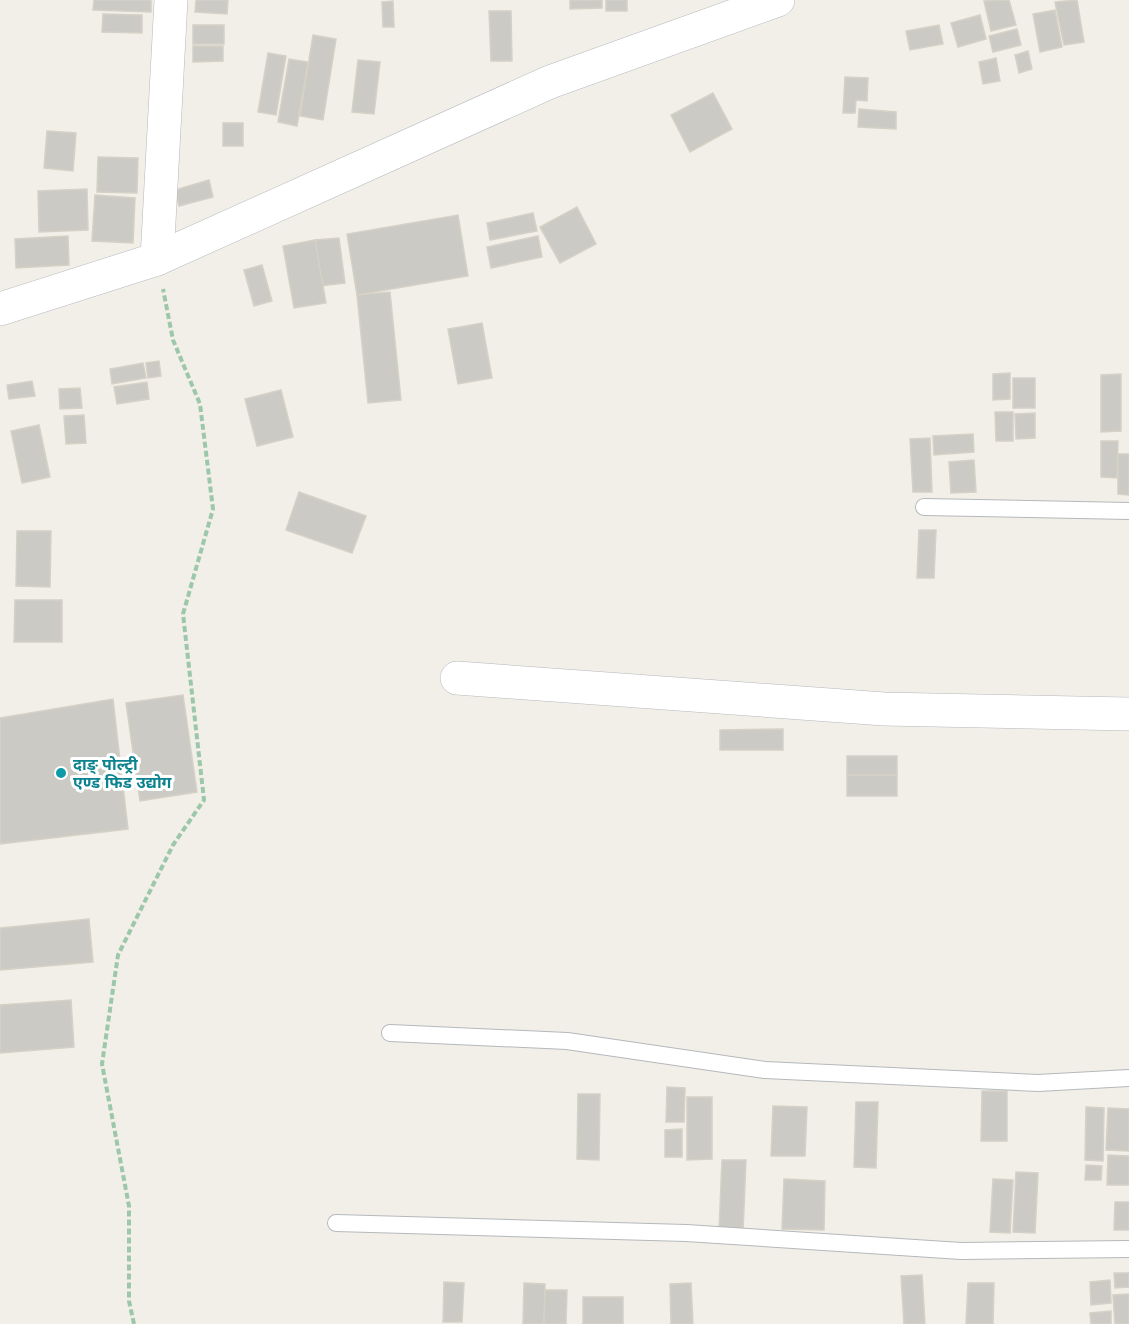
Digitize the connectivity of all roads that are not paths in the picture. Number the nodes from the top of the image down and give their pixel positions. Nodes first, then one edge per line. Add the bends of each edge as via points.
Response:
1 (171, 0) edge
2 (778, 0) edge
3 (157, 259) junction
4 (0, 309) edge
5 (924, 507) dead end
6 (1129, 512) edge
7 (457, 678) dead end
8 (1129, 714) edge
9 (390, 1033) dead end
10 (1129, 1078) edge
11 (336, 1224) dead end
12 (1129, 1249) edge

1 - 3 street
2 - 3 street via 550,82
3 - 4 street
5 - 6 lane
7 - 8 street via 884,709
9 - 10 lane via 567,1041 765,1070 1038,1083
11 - 12 lane via 686,1233 961,1251

